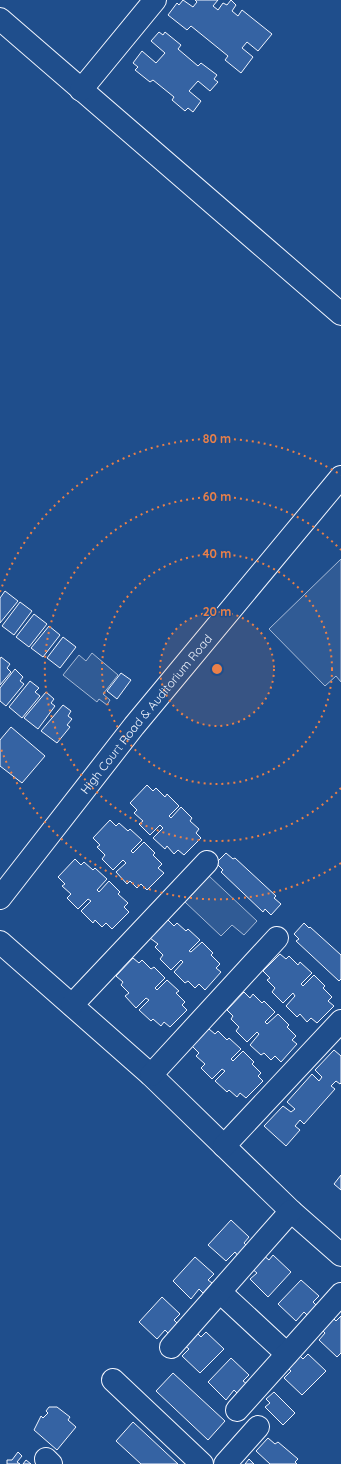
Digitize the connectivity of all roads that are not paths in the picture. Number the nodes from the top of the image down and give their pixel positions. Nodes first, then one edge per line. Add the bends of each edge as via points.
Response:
1 (155, 0) edge
2 (0, 18) edge
3 (81, 90) junction
4 (341, 314) edge
5 (341, 477) edge
6 (207, 862) dead end
7 (0, 898) edge
8 (277, 938) dead end
9 (0, 942) edge
10 (72, 1005) junction
11 (341, 1020) edge
12 (151, 1074) junction
13 (224, 1146) junction
14 (291, 1211) junction
15 (341, 1255) edge
16 (220, 1292) junction
17 (341, 1294) edge
18 (171, 1347) dead end
19 (287, 1354) junction
20 (113, 1380) dead end
21 (237, 1410) dead end
22 (258, 1427) dead end
23 (202, 1464) edge
24 (225, 1464) edge

1 - 3 street
2 - 3 street
3 - 4 street
5 - 7 street, High Court Road & Auditorium Road via 134,726
6 - 10 street
8 - 12 street
9 - 10 street
10 - 12 street
11 - 13 street
12 - 13 street
13 - 14 street
14 - 15 street
14 - 16 street
16 - 18 street
16 - 19 street
17 - 19 street
19 - 21 street
20 - 23 street
22 - 24 street

